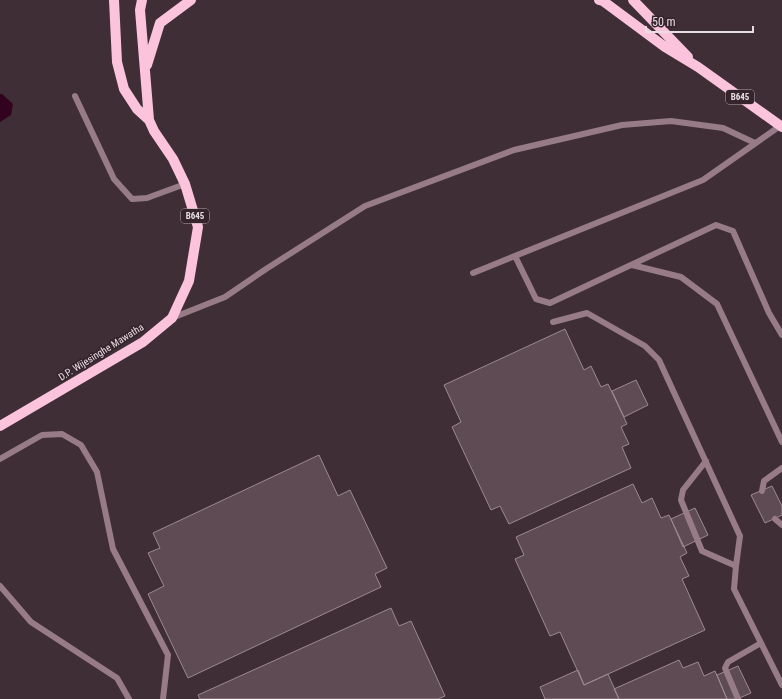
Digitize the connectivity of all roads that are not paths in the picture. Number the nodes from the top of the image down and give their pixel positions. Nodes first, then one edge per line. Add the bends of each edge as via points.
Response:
1 (114, 0) edge
2 (142, 0) edge
3 (191, 0) edge
4 (599, 0) edge
5 (633, 0) edge
6 (698, 67) junction
7 (145, 70) junction
8 (75, 96) dead end
9 (149, 120) junction
10 (781, 127) edge
11 (755, 143) junction
12 (185, 184) junction
13 (515, 256) junction
14 (632, 265) junction
15 (473, 273) dead end
16 (172, 318) junction
17 (552, 322) dead end
18 (782, 335) edge
19 (0, 426) edge
20 (782, 442) edge
21 (0, 460) edge
22 (706, 461) junction
23 (782, 468) edge
24 (762, 491) dead end
25 (775, 519) dead end
26 (782, 525) edge
27 (736, 566) junction
28 (0, 586) edge
29 (761, 643) junction
30 (782, 686) edge
31 (130, 699) edge
32 (163, 699) edge
33 (738, 699) edge

1 - 9 main road, D.P. Wijesinghe Mawatha / B645 via 117,62 124,88 137,109
2 - 7 main road, D.P. Wijesinghe Mawatha / B645 via 140,10
3 - 7 main road via 160,23
4 - 6 main road, B645
5 - 6 main road, B645
6 - 10 main road, B645
7 - 9 main road, D.P. Wijesinghe Mawatha / B645
8 - 12 lane via 114,179 132,199 147,198
9 - 12 main road, D.P. Wijesinghe Mawatha / B645
10 - 11 lane
11 - 13 lane via 703,180
11 - 16 lane via 723,128 671,121 622,125 514,150 365,206 225,297
12 - 16 main road, D.P. Wijesinghe Mawatha / B645 via 198,227 189,281
13 - 14 lane via 536,299 550,302
13 - 15 lane
14 - 18 lane via 716,225 733,231 769,313
14 - 20 lane via 680,277 717,304
16 - 19 main road, D.P. Wijesinghe Mawatha / B645 via 143,342
17 - 22 lane via 587,313 645,346 659,360
21 - 32 lane via 42,435 62,434 81,445 97,472 113,549 168,655
22 - 27 lane via 740,536
22 - 27 lane via 683,490 681,500 702,551
23 - 24 lane via 764,481
25 - 26 lane
27 - 29 lane via 734,589
28 - 31 lane via 31,622 116,678
29 - 30 lane
29 - 33 lane via 728,662 726,668

